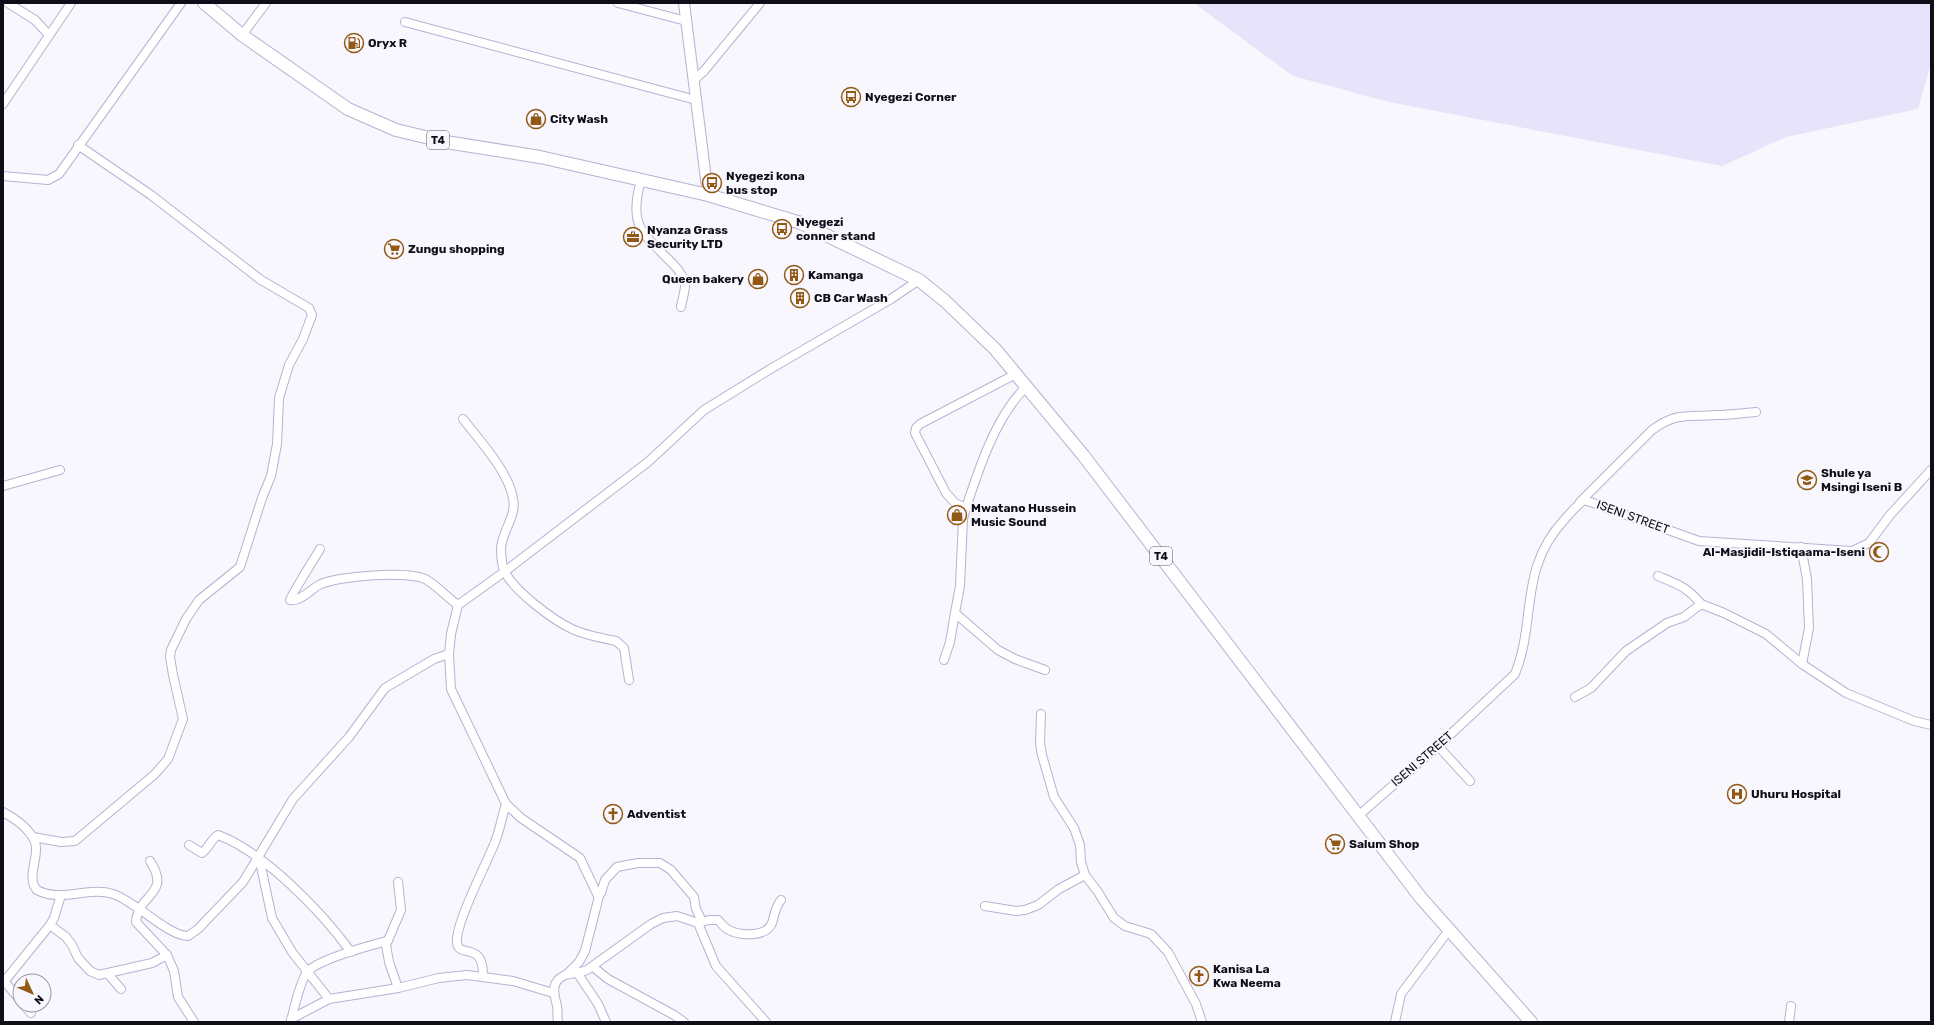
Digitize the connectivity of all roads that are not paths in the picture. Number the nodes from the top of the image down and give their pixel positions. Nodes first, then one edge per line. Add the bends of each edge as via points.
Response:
1 (8, 3) edge
2 (71, 3) edge
3 (181, 3) edge
4 (204, 3) edge
5 (266, 3) edge
6 (618, 3) edge
7 (684, 3) edge
8 (760, 3) edge
9 (405, 22) dead end
10 (686, 22) junction
11 (49, 35) junction
12 (242, 35) junction
13 (694, 80) junction
14 (696, 100) junction
15 (3, 104) edge
16 (78, 146) junction
17 (3, 176) edge
18 (641, 180) junction
19 (708, 196) junction
20 (919, 280) junction
21 (681, 307) dead end
22 (1016, 374) junction
23 (1026, 387) junction
24 (1756, 412) dead end
25 (463, 419) dead end
26 (60, 470) dead end
27 (1931, 472) edge
28 (3, 486) edge
29 (1580, 503) junction
30 (966, 508) junction
31 (1801, 547) junction
32 (320, 549) dead end
33 (504, 572) junction
34 (1658, 576) dead end
35 (1701, 604) junction
36 (458, 605) junction
37 (955, 613) junction
38 (449, 654) junction
39 (944, 660) dead end
40 (1802, 664) junction
41 (1045, 670) dead end
42 (629, 680) dead end
43 (1575, 697) dead end
44 (1041, 714) dead end
45 (1931, 724) edge
46 (1438, 746) junction
47 (1470, 781) dead end
48 (506, 804) junction
49 (3, 812) edge
50 (1358, 816) junction
51 (33, 837) junction
52 (189, 845) dead end
53 (259, 857) junction
54 (150, 861) dead end
55 (1085, 875) junction
56 (398, 882) dead end
57 (61, 895) junction
58 (599, 896) junction
59 (781, 900) dead end
60 (985, 906) dead end
61 (139, 909) junction
62 (698, 923) junction
63 (50, 925) junction
64 (1449, 930) junction
65 (387, 941) junction
66 (351, 952) junction
67 (167, 955) junction
68 (593, 967) junction
69 (308, 972) junction
70 (108, 974) junction
71 (567, 974) junction
72 (578, 974) junction
73 (483, 977) junction
74 (4, 982) edge
75 (398, 988) junction
76 (122, 989) dead end
77 (12, 991) edge
78 (553, 993) junction
79 (329, 999) junction
80 (1791, 1006) dead end
81 (291, 1020) edge
82 (194, 1022) edge
83 (558, 1022) edge
84 (606, 1022) edge
85 (684, 1022) edge
86 (766, 1022) edge
87 (1202, 1022) edge
88 (1395, 1022) edge
89 (1532, 1022) edge
90 (1789, 1022) edge

1 - 11 street via 36,20
2 - 11 street
3 - 16 street
4 - 12 highway, T4
5 - 12 street
6 - 10 street
7 - 10 main road
8 - 13 street
9 - 14 street
10 - 13 main road
11 - 15 street
12 - 18 highway, T4 via 348,109 396,130 446,142 540,157
13 - 14 main road
14 - 19 main road
16 - 17 street via 54,178 32,180
16 - 51 street via 151,195 261,280 308,308 312,315 289,365 279,398 277,444 271,476 240,567 199,600 186,619 171,650 170,657 182,719 168,759 155,774 75,841 61,842
18 - 19 highway, T4
18 - 21 street via 635,214 638,226 683,277 685,285
19 - 20 highway, T4 via 801,223
20 - 22 highway, T4 via 996,349
20 - 33 street via 704,410 648,462
22 - 23 highway, T4
22 - 30 street via 916,428 915,433 946,493 955,503
23 - 30 street via 1016,396 992,437
23 - 50 highway, T4 via 1083,455
24 - 29 street via 1716,416 1683,415 1665,420
25 - 33 street via 499,468 514,500 514,510 501,548
26 - 28 street
27 - 31 street, ISENI STREET via 1890,515 1869,543 1861,548 1852,551
29 - 31 street, ISENI STREET via 1584,500 1699,542
29 - 46 street, ISENI STREET via 1559,525 1538,561 1531,588 1520,660 1515,674
30 - 37 street via 963,519 960,586
31 - 40 street via 1807,579 1809,628
32 - 36 street via 290,596 290,600 298,599 319,585 344,578 417,576 426,579
33 - 36 street
33 - 42 street via 519,590 552,619 572,629 621,644 624,648
34 - 35 street via 1685,588
35 - 40 street via 1766,634
35 - 43 street via 1626,651 1591,688
36 - 38 street
37 - 39 street
37 - 41 street via 998,650
38 - 48 street via 451,689
38 - 53 street via 434,659 385,688 349,737 293,799
40 - 45 street via 1846,693 1914,721
44 - 55 street via 1040,743 1044,762 1054,797 1074,828
46 - 47 street
46 - 50 street, ISENI STREET
48 - 58 street via 521,818 580,858
48 - 73 street via 495,842 464,914 457,941 462,949 481,958
49 - 51 street via 15,819
50 - 64 highway, T4
51 - 57 street via 36,851 32,881 34,886 39,891
52 - 53 street via 202,853 218,835
53 - 61 street via 240,886 189,936 176,933
53 - 66 street via 335,930
53 - 69 street via 269,912 287,944
54 - 61 street via 157,873 157,884
55 - 60 street via 1059,889 1038,905 1024,910 1016,912
55 - 87 street via 1114,918 1125,926 1145,931 1159,941 1168,952 1196,1004
56 - 65 street via 401,910
57 - 61 street via 100,891 114,894
57 - 63 street
58 - 62 street via 605,880 617,867 638,863 660,863 671,870 694,898 700,917
58 - 71 street via 585,951 579,962
59 - 62 street via 776,906 772,923 765,932 752,934 733,931 718,920
61 - 67 street via 136,924
62 - 68 street via 677,916 663,918
62 - 86 street via 716,966
63 - 70 street via 66,937 78,958 92,972 101,976
63 - 74 street
64 - 88 street via 1401,994
64 - 89 highway, T4
65 - 66 street
65 - 75 street via 389,962
66 - 69 street
67 - 70 street via 152,963
67 - 82 street via 174,971 178,996
68 - 72 street
68 - 85 street via 608,979
69 - 79 street
69 - 81 street via 296,999
70 - 76 street
71 - 72 street
71 - 78 street via 557,981
72 - 84 street via 598,1004
73 - 75 street via 467,975 440,978
73 - 78 street via 521,982
74 - 77 street
75 - 79 street
78 - 83 street
79 - 81 street
80 - 90 street

